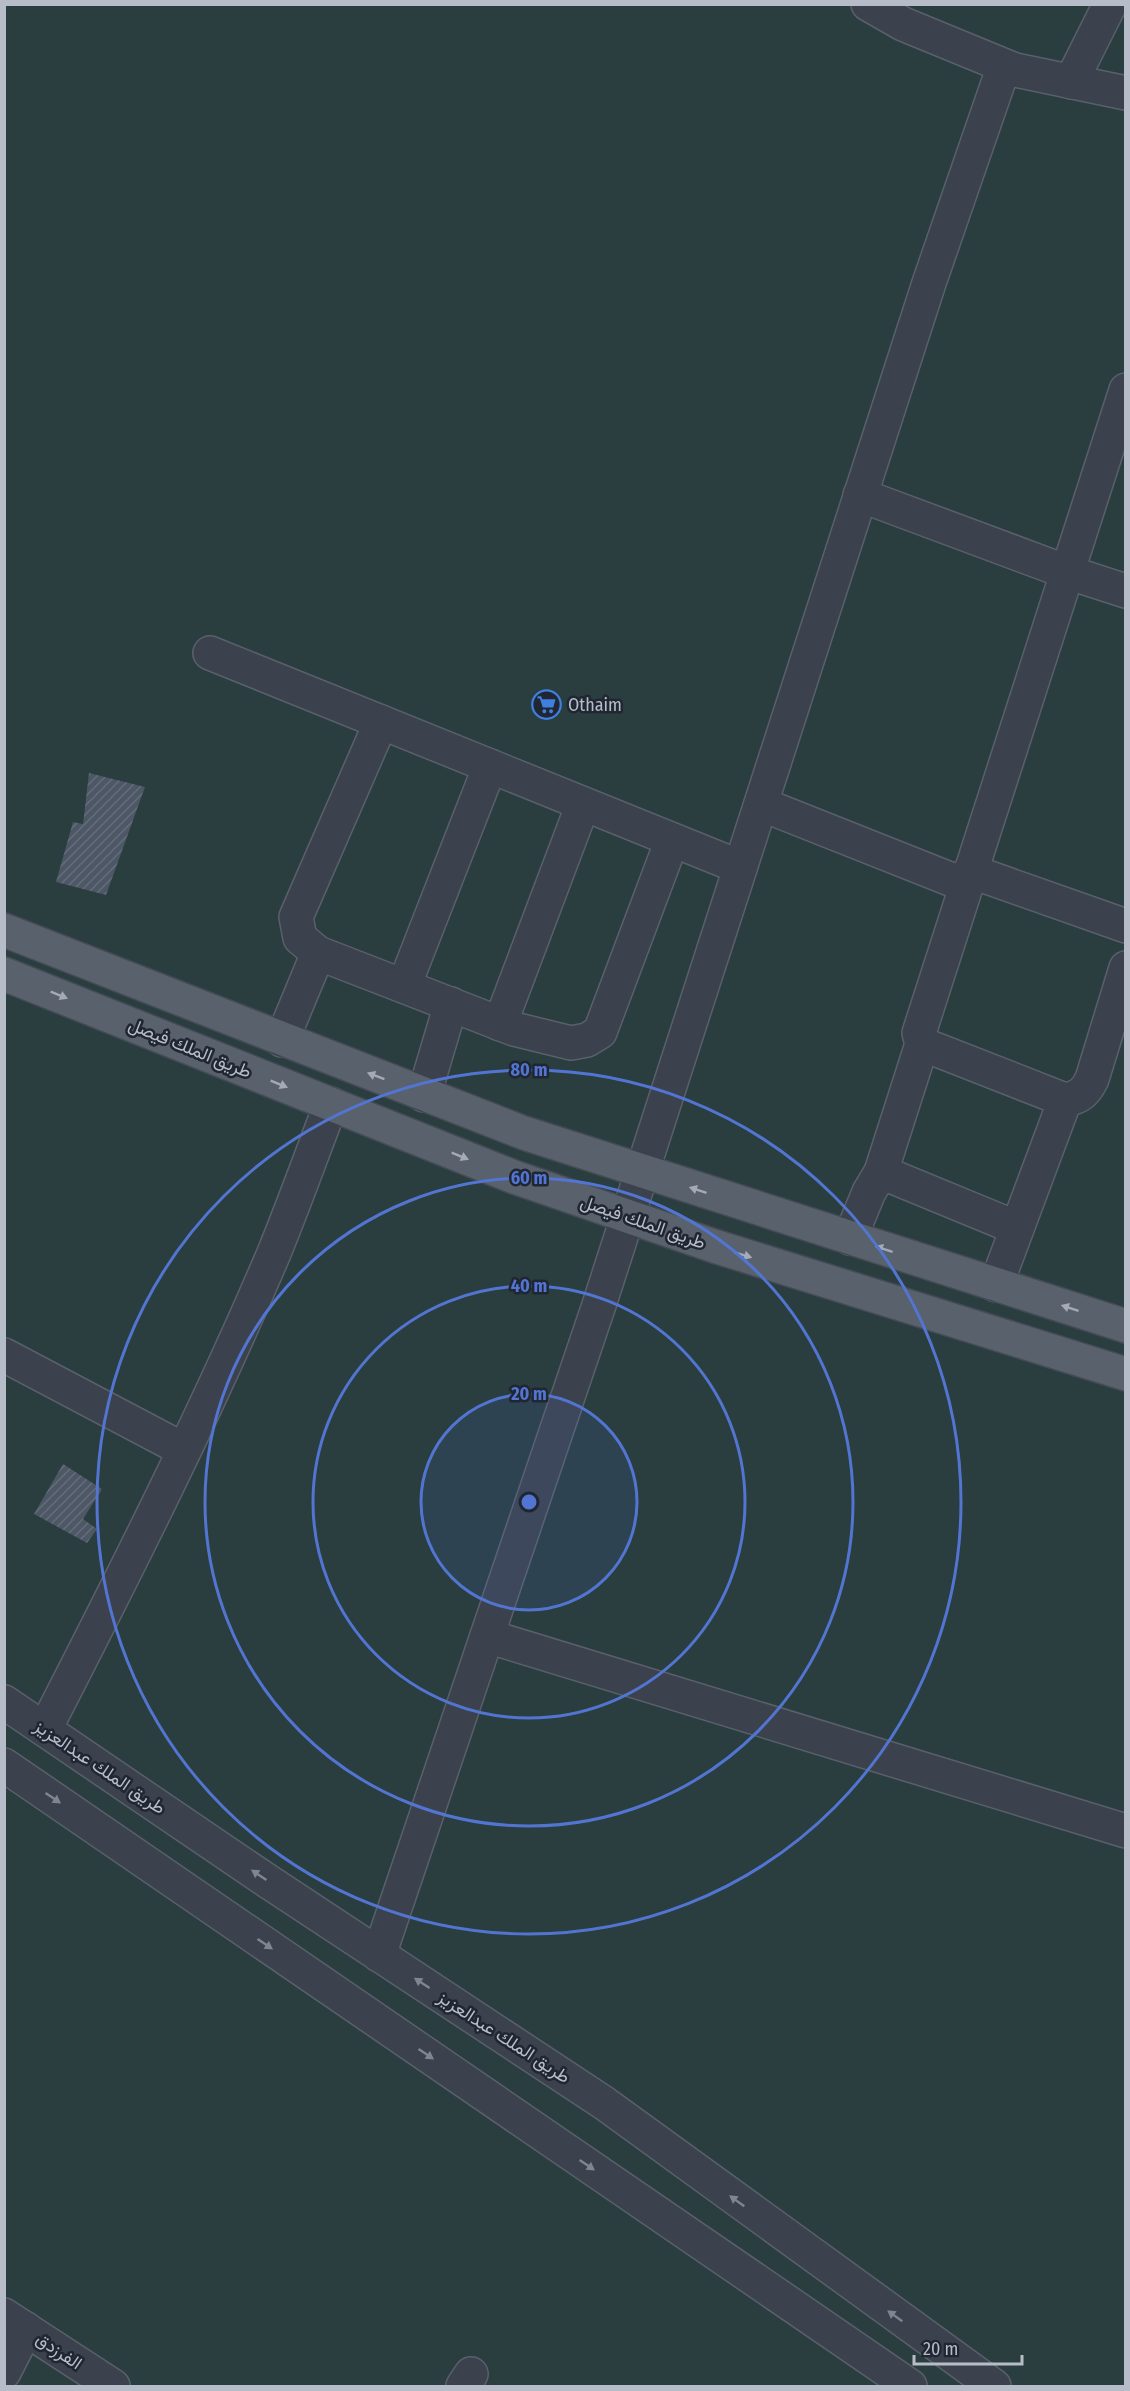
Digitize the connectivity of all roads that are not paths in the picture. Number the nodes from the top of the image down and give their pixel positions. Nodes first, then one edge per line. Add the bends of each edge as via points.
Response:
1 (868, 4) edge
2 (1110, 4) edge
3 (1004, 66) junction
4 (1071, 82) junction
5 (1125, 93) edge
6 (1125, 390) edge
7 (860, 495) junction
8 (1067, 572) junction
9 (1125, 591) edge
10 (210, 653) dead end
11 (381, 722) junction
12 (490, 766) junction
13 (583, 804) junction
14 (761, 804) junction
15 (672, 840) junction
16 (740, 867) junction
17 (968, 878) junction
18 (1125, 926) edge
19 (4, 930) edge
20 (318, 952) junction
21 (1125, 968) edge
22 (4, 974) edge
23 (404, 987) junction
24 (451, 1004) junction
25 (500, 1024) junction
26 (282, 1040) junction
27 (922, 1044) junction
28 (424, 1095) junction
29 (1065, 1100) junction
30 (331, 1104) junction
31 (642, 1171) junction
32 (881, 1172) junction
33 (628, 1217) junction
34 (1017, 1228) junction
35 (850, 1238) junction
36 (996, 1285) junction
37 (1125, 1326) edge
38 (4, 1355) edge
39 (1125, 1374) edge
40 (184, 1450) junction
41 (487, 1636) junction
42 (4, 1702) edge
43 (45, 1729) junction
44 (4, 1765) edge
45 (1125, 1830) edge
46 (380, 1955) junction
47 (15, 2322) edge
48 (4, 2372) edge
49 (113, 2386) edge
50 (910, 2386) edge
51 (994, 2386) edge

1 - 3 street via 903,24
2 - 4 street
3 - 4 street
3 - 7 street
4 - 5 street
6 - 8 street
7 - 8 street
7 - 14 street
8 - 9 street
8 - 17 street
10 - 11 street
11 - 12 street
11 - 20 street via 296,917 300,938
12 - 13 street
12 - 23 street
13 - 15 street
13 - 25 street
14 - 16 street
14 - 17 street
15 - 16 street
15 - 25 street via 600,1032 587,1040 571,1042
16 - 31 street
17 - 18 street
17 - 27 street via 920,1033
19 - 26 main road
20 - 23 street
20 - 26 street
21 - 29 street via 1092,1079 1079,1097
22 -> 30 main road, طريق الملك فيصل
23 - 24 street
24 - 25 street
24 - 28 street
28 -> 26 main road
27 - 29 street
27 - 32 street
28 - 31 main road
29 - 34 street
30 -> 33 main road, طريق الملك فيصل via 514,1178
30 - 40 street via 274,1253
31 - 33 street
35 -> 31 main road
32 - 34 street
32 - 35 street
33 -> 39 main road, طريق الملك فيصل
33 - 41 street
34 - 36 street
36 -> 35 main road
37 -> 36 main road
38 - 40 street
40 - 43 street
41 - 45 street
41 - 46 street
42 - 43 street, طريق الملك عبدالعزيز
46 -> 43 street, طريق الملك عبدالعزيز
44 -> 50 street
51 -> 46 street, طريق الملك عبدالعزيز via 604,2103
47 - 48 street
47 - 49 street, الفرزدق

